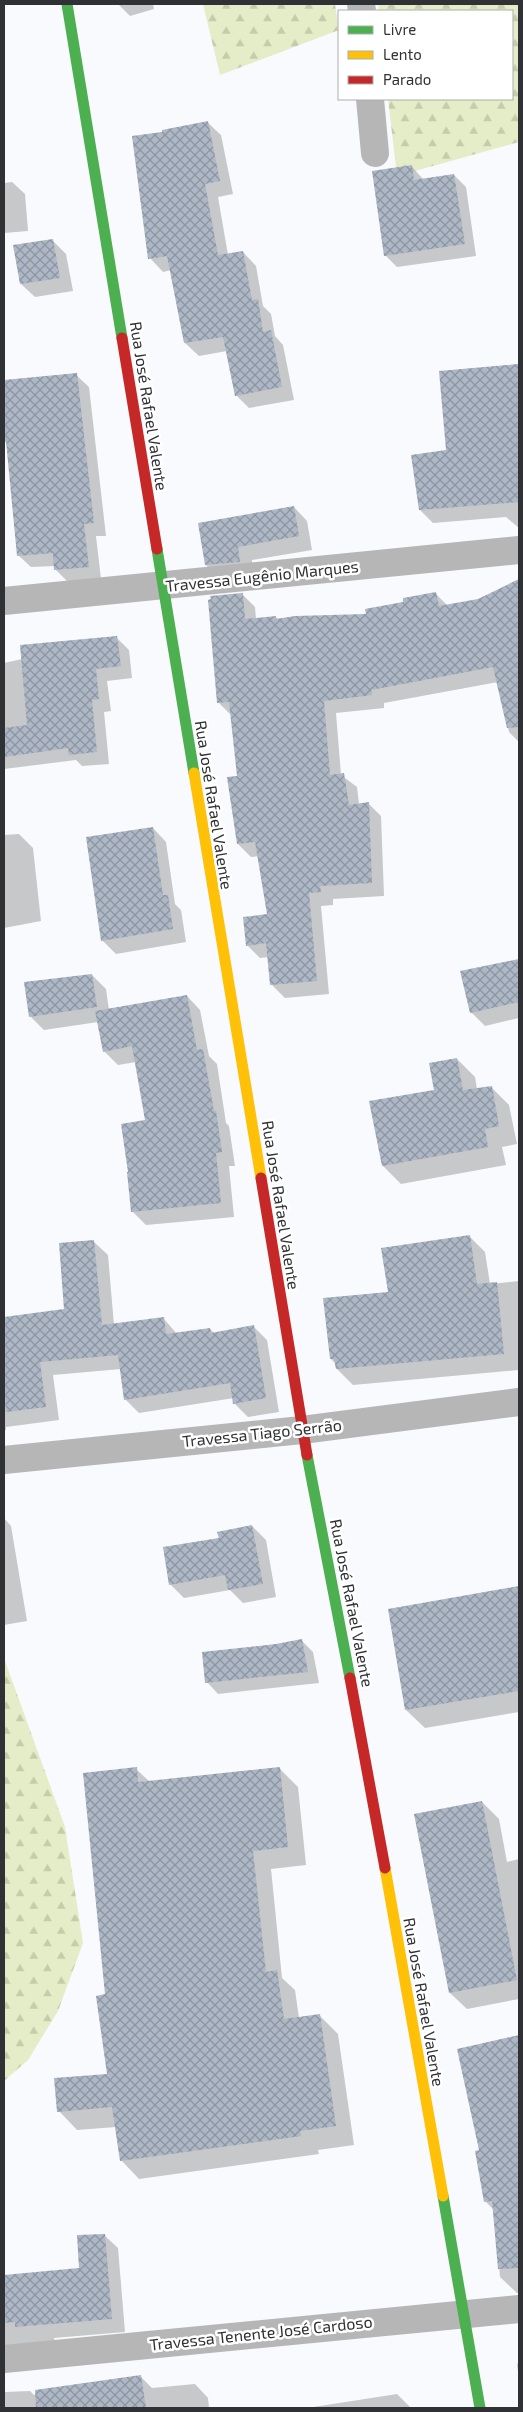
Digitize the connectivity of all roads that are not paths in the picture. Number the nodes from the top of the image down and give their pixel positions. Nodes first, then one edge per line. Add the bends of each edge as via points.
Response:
1 (67, 4) edge
2 (370, 100) edge
3 (376, 153) dead end
4 (519, 550) edge
5 (161, 586) junction
6 (4, 601) edge
7 (519, 1402) edge
8 (302, 1430) junction
9 (4, 1460) edge
10 (519, 2308) edge
11 (463, 2313) junction
12 (4, 2359) edge
13 (480, 2408) edge

1 - 5 street, Rua José Rafael Valente
2 - 3 street
4 - 5 street, Travessa Eugênio Marques
5 - 6 street, Travessa Eugênio Marques
5 - 8 street, Rua José Rafael Valente
7 - 8 street, Travessa Tiago Serrão
8 - 9 street, Travessa Tiago Serrão
8 - 11 street, Rua José Rafael Valente via 369,1779
10 - 11 street, Travessa Tenente José Cardoso
11 - 12 street, Travessa Tenente José Cardoso
11 - 13 street, Rua José Rafael Valente

